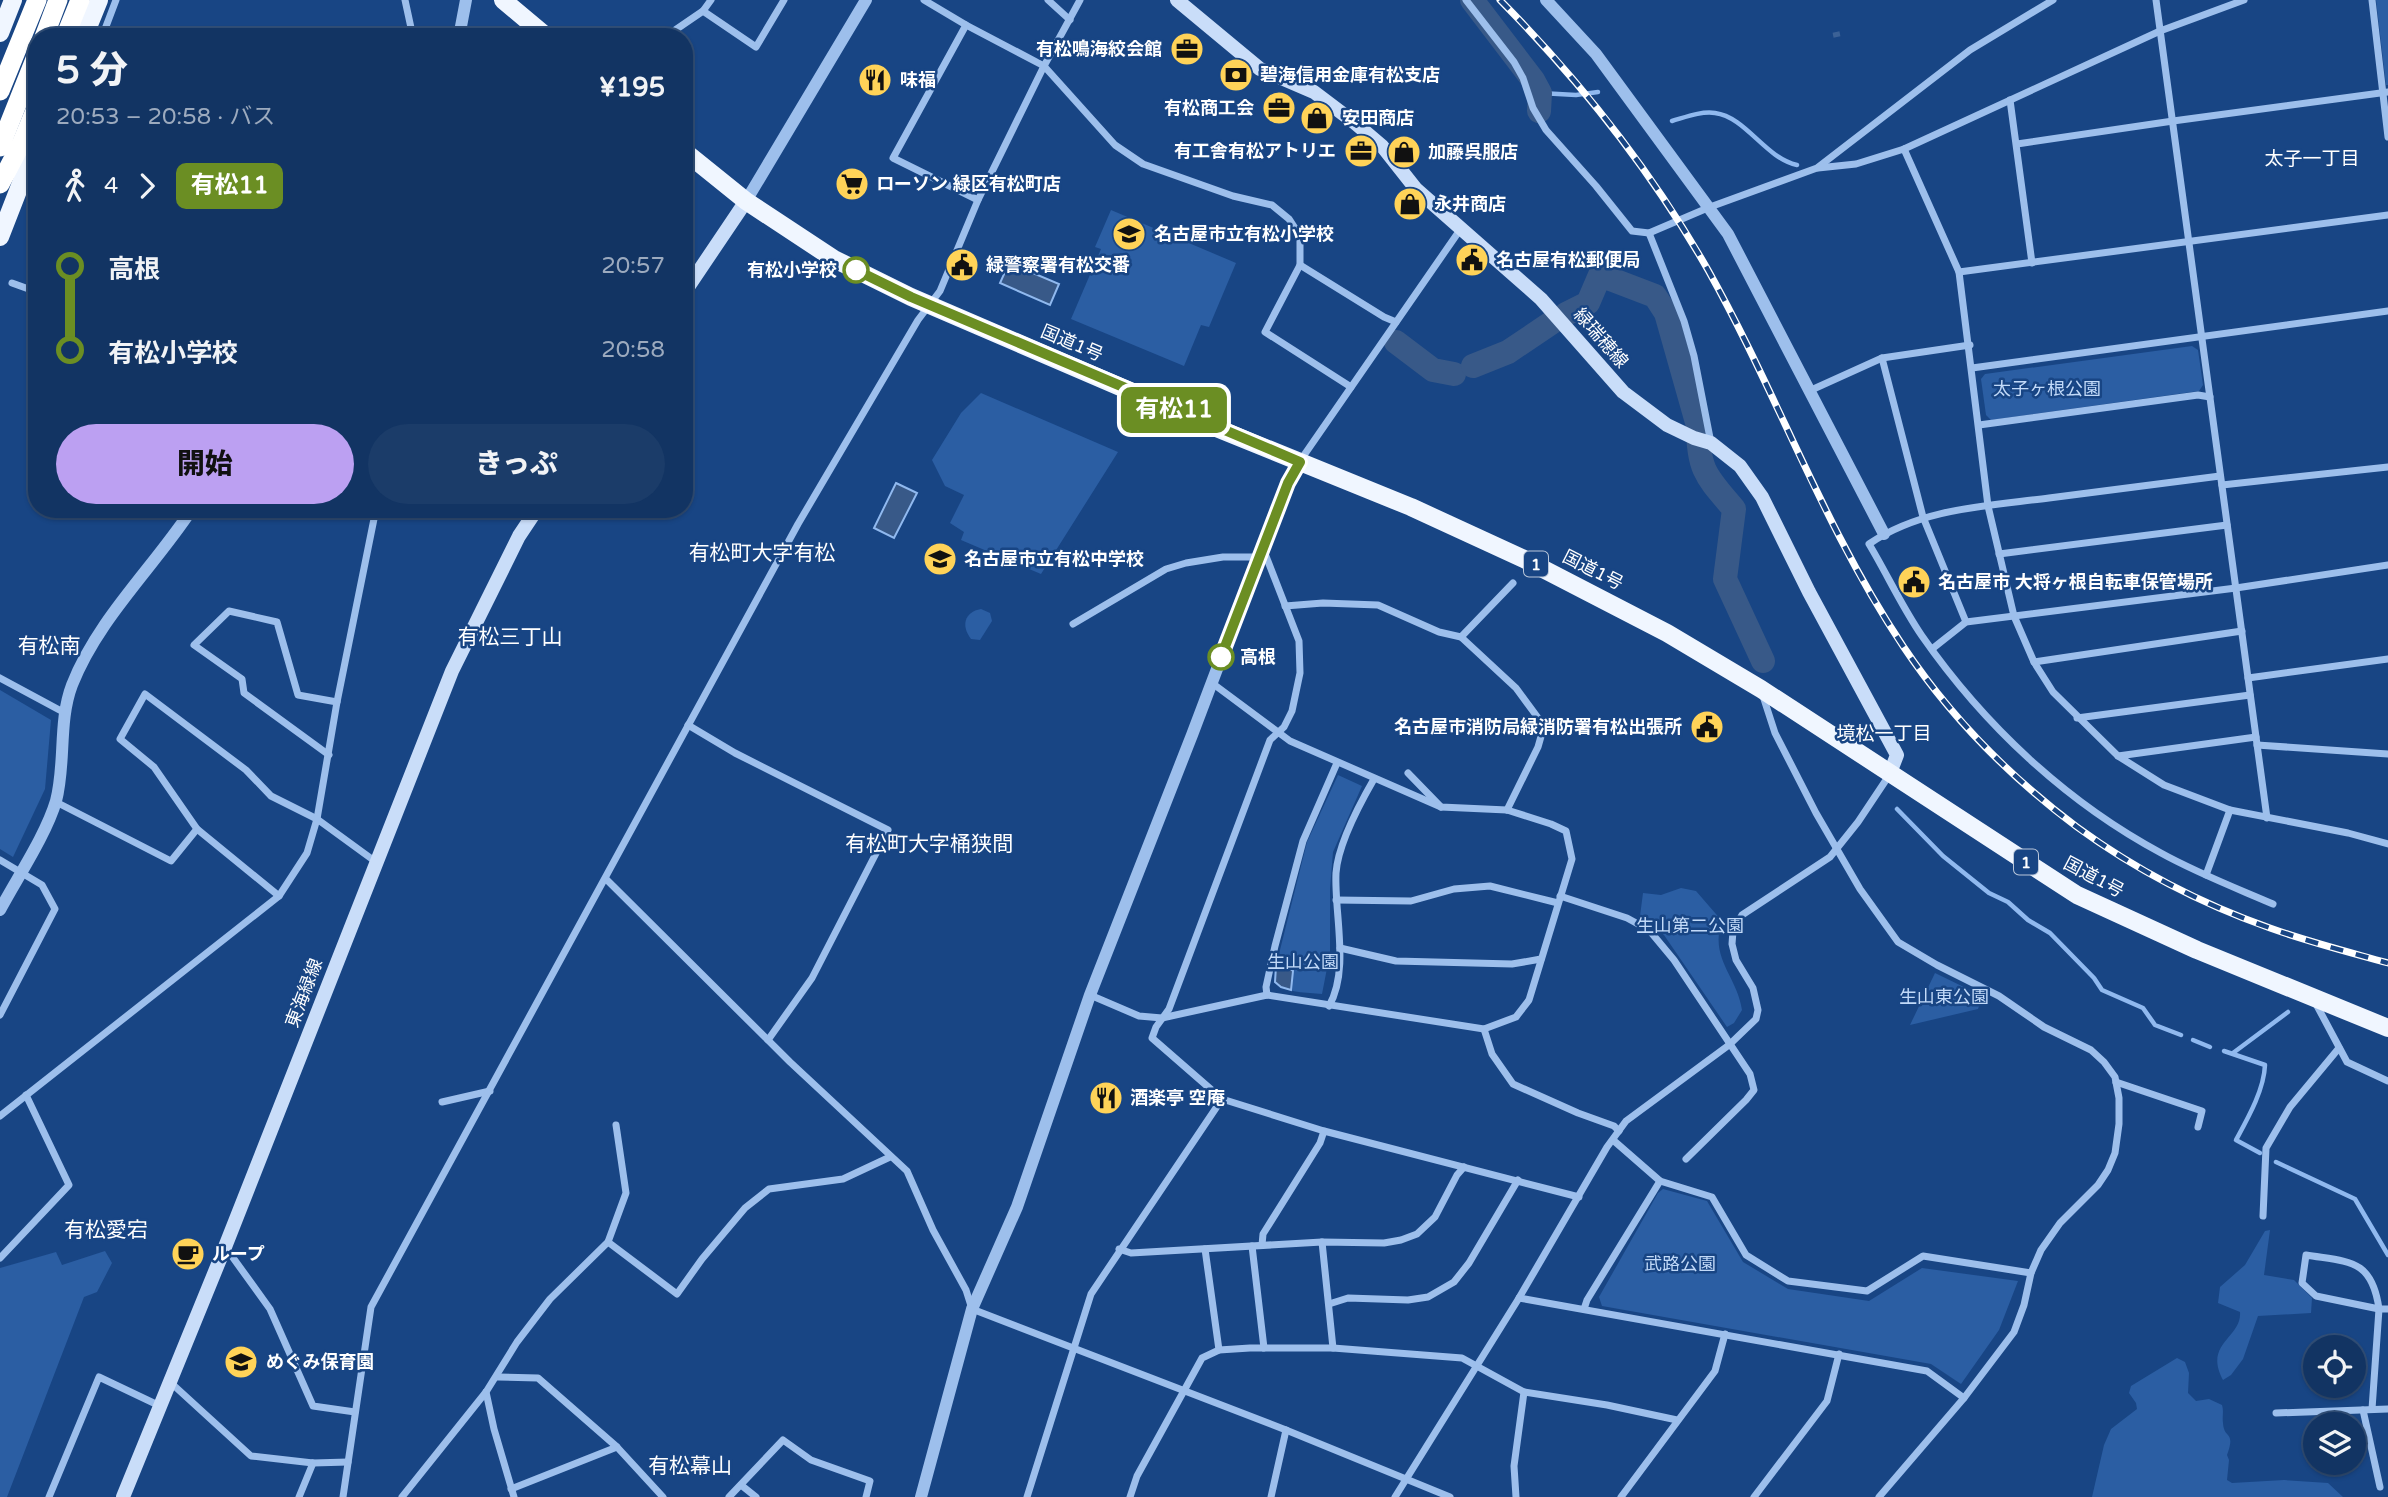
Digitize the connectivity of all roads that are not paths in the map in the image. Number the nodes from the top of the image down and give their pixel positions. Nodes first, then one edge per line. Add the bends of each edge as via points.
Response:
1 (13, 0) edge
2 (37, 0) edge
3 (58, 0) edge
4 (80, 0) edge
5 (99, 0) edge
6 (116, 0) edge
7 (405, 0) edge
8 (466, 0) edge
9 (503, 0) edge
10 (711, 0) edge
11 (783, 0) edge
12 (866, 0) edge
13 (924, 0) edge
14 (1048, 0) edge
15 (1080, 0) edge
16 (1177, 0) edge
17 (1466, 0) edge
18 (2053, 0) edge
19 (2156, 0) edge
20 (2244, 0) edge
21 (2372, 0) edge
22 (1547, 1) edge
23 (703, 11) junction
24 (1070, 20) junction
25 (966, 26) junction
26 (47, 28) edge
27 (69, 28) edge
28 (88, 28) edge
29 (105, 28) edge
30 (411, 28) edge
31 (461, 28) edge
32 (536, 28) edge
33 (678, 28) edge
34 (2160, 31) junction
35 (0, 33) edge
36 (1044, 66) junction
37 (28, 77) edge
38 (0, 91) edge
39 (2385, 93) edge
40 (2010, 100) junction
41 (2173, 121) junction
42 (28, 128) edge
43 (2388, 137) edge
44 (2017, 144) junction
45 (0, 147) edge
46 (1903, 149) junction
47 (693, 157) edge
48 (28, 165) edge
49 (1817, 168) junction
50 (0, 184) edge
51 (978, 200) junction
52 (746, 201) junction
53 (1710, 207) junction
54 (2388, 215) edge
55 (1462, 227) junction
56 (1649, 233) junction
57 (0, 237) edge
58 (2189, 241) junction
59 (2032, 262) junction
60 (1300, 265) junction
61 (1959, 272) junction
62 (693, 280) edge
63 (12, 283) dead end
64 (28, 289) edge
65 (928, 304) junction
66 (2388, 311) edge
67 (1396, 321) junction
68 (2202, 336) junction
69 (1969, 345) junction
70 (1882, 358) junction
71 (1972, 368) junction
72 (1351, 387) junction
73 (1809, 391) junction
74 (2210, 397) junction
75 (1979, 425) junction
76 (1702, 440) junction
77 (1300, 462) junction
78 (2388, 467) edge
79 (2220, 476) junction
80 (2222, 485) junction
81 (1989, 506) junction
82 (1923, 517) junction
83 (182, 518) edge
84 (374, 518) edge
85 (531, 518) edge
86 (2227, 525) junction
87 (1884, 534) junction
88 (1261, 553) junction
89 (2000, 554) junction
90 (2388, 565) edge
91 (1513, 583) dead end
92 (2236, 588) junction
93 (1285, 606) junction
94 (2014, 616) junction
95 (1966, 622) junction
96 (1073, 624) dead end
97 (2242, 631) junction
98 (1461, 637) junction
99 (1932, 649) junction
100 (2388, 659) edge
101 (2034, 662) junction
102 (0, 678) edge
103 (2248, 678) junction
104 (1211, 683) junction
105 (1761, 689) junction
106 (2250, 695) junction
107 (337, 702) junction
108 (65, 713) junction
109 (2077, 718) junction
110 (688, 725) junction
111 (1279, 734) junction
112 (2256, 737) junction
113 (2257, 746) junction
114 (2388, 754) edge
115 (329, 755) junction
116 (2118, 756) junction
117 (1337, 763) junction
118 (1408, 773) dead end
119 (1890, 773) junction
120 (1374, 779) junction
121 (56, 802) junction
122 (1441, 807) junction
123 (1507, 810) junction
124 (2230, 810) junction
125 (2267, 818) junction
126 (317, 819) junction
127 (197, 829) junction
128 (2388, 844) edge
129 (1837, 850) junction
130 (0, 860) edge
131 (376, 862) junction
132 (21, 872) junction
133 (2206, 875) junction
134 (606, 879) junction
135 (279, 896) junction
136 (1336, 900) junction
137 (1559, 900) junction
138 (2273, 904) dead end
139 (0, 910) edge
140 (1340, 948) junction
141 (1541, 959) junction
142 (1090, 995) junction
143 (1267, 995) junction
144 (2312, 995) junction
145 (1329, 1006) junction
146 (0, 1015) edge
147 (1162, 1018) junction
148 (2388, 1028) edge
149 (1484, 1029) junction
150 (768, 1040) junction
151 (1730, 1045) junction
152 (2339, 1048) junction
153 (2388, 1081) edge
154 (2116, 1082) junction
155 (490, 1091) junction
156 (26, 1096) junction
157 (1222, 1099) junction
158 (442, 1102) dead end
159 (0, 1116) edge
160 (616, 1125) dead end
161 (2198, 1127) dead end
162 (1324, 1130) junction
163 (1619, 1131) junction
164 (1613, 1140) junction
165 (890, 1157) junction
166 (1686, 1159) dead end
167 (1464, 1167) junction
168 (1518, 1181) junction
169 (1660, 1181) junction
170 (1579, 1197) junction
171 (2263, 1216) dead end
172 (608, 1242) junction
173 (1322, 1242) junction
174 (1262, 1245) junction
175 (1252, 1246) junction
176 (225, 1247) junction
177 (1119, 1249) junction
178 (1205, 1249) junction
179 (0, 1258) edge
180 (2031, 1273) junction
181 (1519, 1298) junction
182 (1329, 1304) junction
183 (2379, 1308) junction
184 (2388, 1308) edge
185 (972, 1309) junction
186 (1584, 1310) junction
187 (1725, 1334) junction
188 (1075, 1347) junction
189 (1264, 1348) junction
190 (1333, 1348) junction
191 (1219, 1350) junction
192 (1839, 1354) junction
193 (1476, 1365) junction
194 (498, 1377) junction
195 (170, 1382) junction
196 (1183, 1390) junction
197 (486, 1392) junction
198 (1524, 1392) junction
199 (1964, 1398) junction
200 (160, 1406) junction
201 (2372, 1409) junction
202 (2388, 1409) edge
203 (2363, 1410) junction
204 (355, 1412) junction
205 (2276, 1413) dead end
206 (1677, 1420) junction
207 (1286, 1430) junction
208 (617, 1447) junction
209 (348, 1462) junction
210 (313, 1463) junction
211 (1406, 1479) junction
212 (741, 1485) junction
213 (2380, 1486) dead end
214 (513, 1493) edge
215 (49, 1497) edge
216 (123, 1497) edge
217 (299, 1497) edge
218 (343, 1497) edge
219 (402, 1497) edge
220 (663, 1497) edge
221 (730, 1497) edge
222 (756, 1497) edge
223 (866, 1497) edge
224 (920, 1497) edge
225 (1027, 1497) edge
226 (1130, 1497) edge
227 (1271, 1497) edge
228 (1395, 1497) edge
229 (1450, 1497) edge
230 (1516, 1497) edge
231 (1621, 1497) edge
232 (1754, 1497) edge
233 (1879, 1497) edge

1 - 35 highway
2 - 38 highway
3 - 26 highway
4 - 27 highway
5 - 28 highway
6 - 29 street
7 - 30 street
8 - 31 street
9 - 32 highway
10 - 23 street
11 - 23 street via 756,47
12 - 52 street
13 - 25 street
14 - 24 street
15 - 24 street
16 - 55 main road, 緑瑞穂線 via 1259,69 1314,92 1354,122 1382,146 1416,189
17 - 56 street via 1514,62 1546,130 1632,231
18 - 49 street via 1970,50
19 - 34 street
20 - 34 street
21 - 39 street
22 - 53 street via 1596,54
23 - 33 street
24 - 36 street
25 - 36 street
25 - 51 street via 893,158
34 - 40 street
34 - 41 street
36 - 51 street
36 - 60 street via 1115,145 1143,164 1272,205 1300,236
37 - 45 highway
39 - 41 street
39 - 43 street
40 - 44 street
40 - 46 street
41 - 44 street
41 - 58 street
42 - 50 highway
44 - 59 street
46 - 49 street via 1856,164
46 - 61 street
47 - 52 highway, 国道1号 / 1
48 - 57 highway
49 - 53 street
51 - 65 street via 940,291
52 - 62 main road
52 - 65 highway, 国道1号 / 1 via 834,259
53 - 56 street
53 - 73 street
54 - 58 street
55 - 67 street
55 - 76 main road, 緑瑞穂線 via 1541,299 1623,392 1667,425
56 - 76 street via 1694,356
58 - 59 street
58 - 68 street
59 - 61 street
60 - 67 street
60 - 72 street via 1265,332
61 - 69 street
63 - 64 street
65 - 77 highway, 国道1号 / 1
65 - 110 street
66 - 68 street
67 - 72 street
68 - 71 street
68 - 74 street
69 - 70 street
69 - 71 street
70 - 73 street
70 - 82 street
71 - 75 street
72 - 77 street
73 - 87 street
74 - 75 street
74 - 79 street
75 - 81 street
76 - 119 main road, 緑瑞穂線 via 1740,466 1762,498 1897,755
77 - 88 street
77 - 105 highway, 国道1号 / 1 via 1524,559 1667,633
78 - 80 street
79 - 80 street
79 - 81 street
80 - 86 street
81 - 82 street
81 - 89 street
82 - 87 street
82 - 95 street
83 - 108 street via 89,650 71,687
84 - 107 street
85 - 131 main road, 東海緑線 via 452,671
86 - 89 street
86 - 92 street
87 - 99 street via 1868,544
88 - 93 street
88 - 96 street via 1166,569
88 - 104 street
89 - 94 street
90 - 92 street
91 - 98 street
92 - 94 street
92 - 97 street
93 - 98 street via 1378,605
93 - 111 street via 1298,640 1300,673 1292,711
94 - 95 street
94 - 101 street
95 - 99 street
97 - 101 street
97 - 103 street
98 - 123 street via 1516,688 1544,726
99 - 133 street via 1983,714 2060,785 2119,828
100 - 103 street
101 - 109 street
102 - 108 street
103 - 106 street
104 - 111 street
104 - 142 street
105 - 119 highway, 国道1号 / 1
105 - 129 street via 1775,733
106 - 109 street
106 - 112 street
107 - 115 street
107 - 115 street via 298,695 277,622 229,611 194,645 242,679 244,694
108 - 121 street
109 - 116 street
110 - 134 street
110 - 150 street via 888,830 812,978
111 - 117 street
111 - 147 street via 1270,740
112 - 113 street
112 - 116 street
113 - 114 street
113 - 125 street
115 - 126 street
116 - 124 street via 2164,785
117 - 120 street
117 - 143 street via 1300,852
118 - 122 street
119 - 129 street
119 - 144 highway, 国道1号 / 1 via 2077,895 2197,950
120 - 122 street
120 - 136 street via 1340,851
121 - 127 street via 170,861
121 - 132 street
122 - 123 street
123 - 137 street via 1566,831 1573,859
124 - 125 street
124 - 133 street
125 - 128 street
126 - 127 street via 271,796 246,770 145,694 120,738 154,767
126 - 131 street
126 - 135 street via 307,853
127 - 135 street
129 - 151 street via 1742,915 1733,931 1736,960 1753,988 1758,1010 1756,1019
129 - 154 street via 1898,942 2091,1050
130 - 132 street
131 - 176 main road, 東海緑線
132 - 139 street
132 - 146 street via 42,885 55,909
133 - 138 street
134 - 150 street
134 - 155 street
135 - 156 street
136 - 137 street via 1410,901 1454,889 1490,886
136 - 140 street
137 - 141 street
137 - 151 street via 1627,918 1649,930
140 - 141 street via 1396,961 1512,964
140 - 145 street
141 - 149 street via 1524,1008 1516,1017
142 - 147 street via 1139,1016
142 - 185 street via 1017,1207
143 - 145 street
143 - 147 street
144 - 148 highway, 国道1号 / 1
144 - 152 street
145 - 149 street
147 - 157 street via 1152,1038
149 - 163 street via 1492,1054 1513,1084
150 - 165 street
151 - 163 street via 1626,1121
151 - 166 street via 1750,1074 1754,1090
152 - 153 street via 2347,1062
152 - 171 street via 2290,1107 2266,1148
154 - 161 street via 2202,1111
154 - 180 street via 2119,1124 2108,1170 2060,1223
155 - 158 street
155 - 204 street via 371,1307
156 - 159 street
156 - 179 street via 69,1185
157 - 162 street
157 - 177 street
160 - 172 street via 626,1193
162 - 167 street
162 - 174 street via 1263,1234
163 - 164 street
164 - 169 street
164 - 170 street
165 - 172 street via 843,1179 769,1189 745,1208 677,1294
165 - 185 street via 906,1171
167 - 168 street
167 - 173 street via 1436,1217 1417,1234 1384,1243
168 - 170 street
168 - 182 street via 1454,1282 1428,1297 1348,1298
169 - 180 street via 1712,1197 1746,1255 1788,1281 1867,1292 1923,1256
169 - 186 street
170 - 181 street
172 - 194 street via 550,1299 517,1342
173 - 174 street
173 - 182 street
174 - 175 street
175 - 178 street
175 - 189 street
176 - 195 main road, 東海緑線
176 - 204 street via 270,1308 313,1406
177 - 178 street via 1131,1253
177 - 188 street via 1091,1294
178 - 191 street
180 - 199 street via 2014,1332
181 - 186 street
181 - 193 street
182 - 190 street
183 - 183 street via 2363,1268 2353,1262 2306,1255 2302,1283 2316,1296
183 - 184 street
183 - 201 street
185 - 188 street
185 - 224 street
186 - 187 street
187 - 192 street
187 - 206 street via 1715,1371
188 - 196 street
188 - 225 street
189 - 190 street
189 - 191 street
190 - 193 street via 1462,1359
191 - 196 street via 1202,1358
192 - 199 street via 1927,1371
192 - 232 street via 1826,1401
193 - 198 street
193 - 211 street
194 - 197 street
194 - 208 street via 538,1378
195 - 200 main road, 東海緑線
195 - 210 street via 251,1457
196 - 207 street
196 - 226 street
197 - 214 street
197 - 219 street
198 - 206 street
198 - 230 street via 1514,1466
199 - 233 street
200 - 215 street via 99,1377
200 - 216 main road, 東海緑線
201 - 202 street
201 - 203 street
203 - 205 street
203 - 213 street
204 - 209 street
206 - 231 street
207 - 211 street
207 - 227 street
208 - 214 street
208 - 220 street
209 - 210 street
209 - 218 street
210 - 217 street
211 - 228 street
211 - 229 street
212 - 221 street
212 - 222 street
212 - 223 street via 783,1440 811,1460 870,1481

